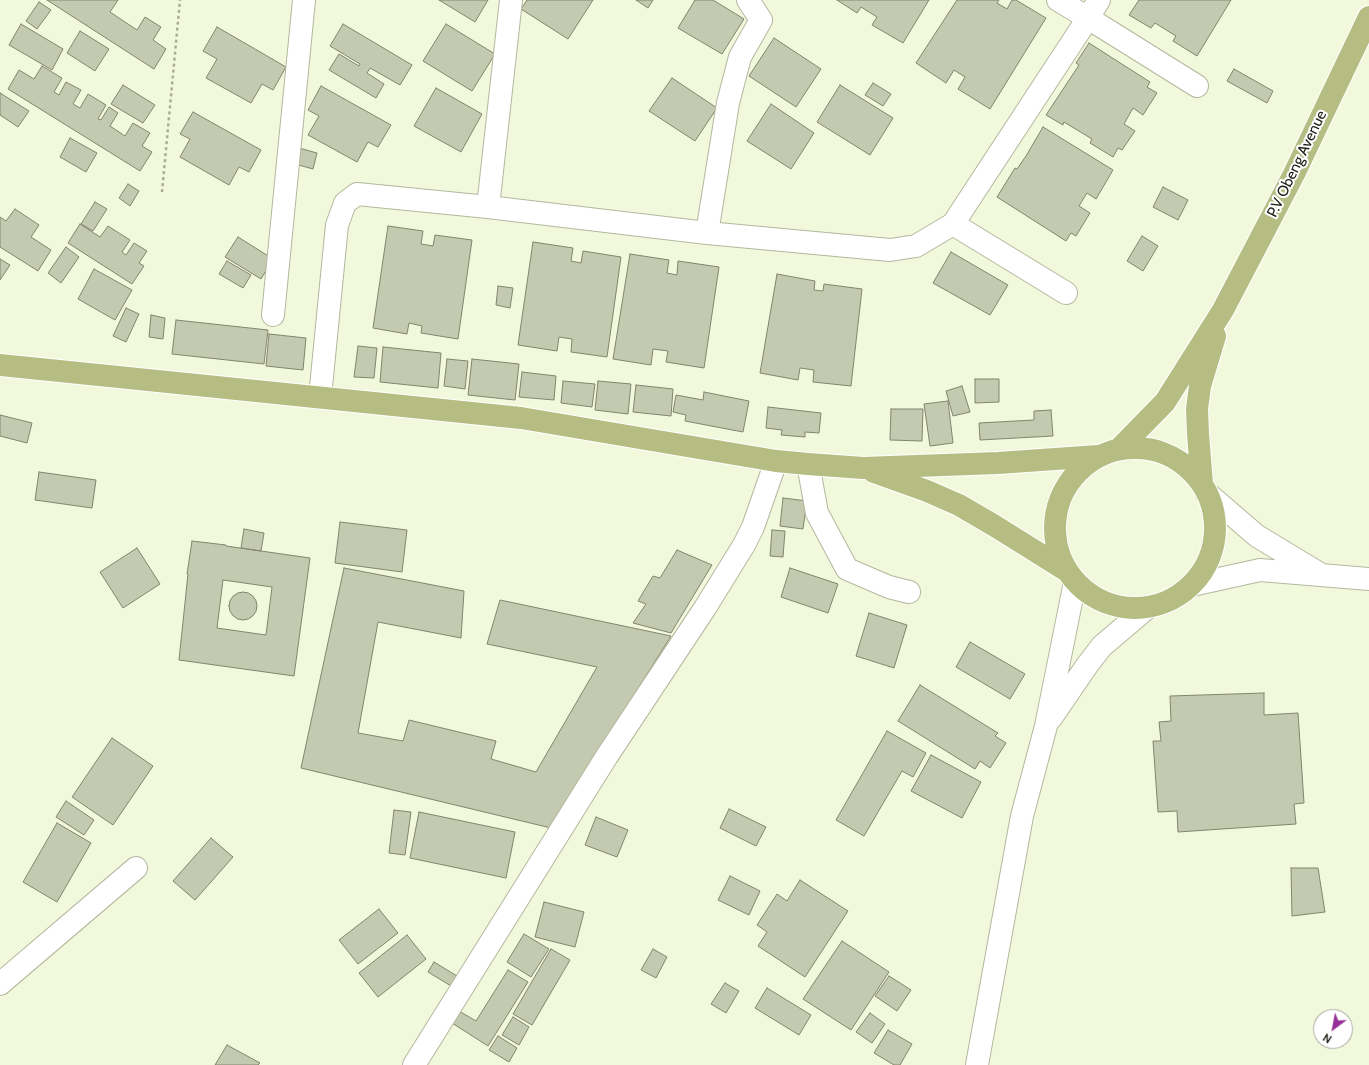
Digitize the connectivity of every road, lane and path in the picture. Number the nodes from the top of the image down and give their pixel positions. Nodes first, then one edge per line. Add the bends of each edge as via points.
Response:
1 (180, 0) edge
2 (304, 0) edge
3 (511, 0) edge
4 (748, 0) edge
5 (1058, 0) edge
6 (1099, 0) edge
7 (1369, 17) edge
8 (1088, 18) junction
9 (1197, 86) dead end
10 (162, 192) dead end
11 (488, 207) junction
12 (954, 224) junction
13 (707, 233) junction
14 (1066, 293) dead end
15 (1223, 310) junction
16 (272, 315) dead end
17 (0, 365) edge
18 (320, 397) junction
19 (1120, 448) junction
20 (1098, 456) junction
21 (776, 461) junction
22 (808, 464) junction
23 (863, 468) junction
24 (1205, 489) junction
25 (1071, 576) junction
26 (1325, 576) junction
27 (1369, 579) edge
28 (1192, 585) junction
29 (909, 592) dead end
30 (1148, 607) junction
31 (1046, 726) junction
32 (136, 868) dead end
33 (0, 984) edge
34 (414, 1065) edge
35 (977, 1065) edge

1 - 10 path
2 - 16 street
3 - 11 street
4 - 13 street via 761,20 740,57 728,102
5 - 8 street
6 - 8 street
7 - 15 main road, P.V Obeng Avenue via 1294,174
8 - 9 street
8 - 12 street
11 - 13 street
11 - 18 street via 357,194 345,203 337,225
12 - 13 street via 916,246 890,250
12 - 14 street
15 - 19 main road via 1164,402
15 - 24 main road via 1200,386 1197,409
17 - 18 main road
18 - 21 main road via 521,418
19 - 20 main road
19 - 24 main road via 1152,449 1180,462
20 - 23 main road
20 - 25 main road via 1072,477 1056,506 1055,540
21 - 22 main road
21 - 34 street via 753,527 744,545 607,756
22 - 23 main road
22 - 29 street via 817,513 848,569 889,587
23 - 25 main road via 959,505
24 - 26 street via 1257,536
24 - 28 main road via 1215,525 1210,557
25 - 30 main road via 1096,598 1121,607
25 - 31 street
26 - 27 street
26 - 28 street via 1260,570
28 - 30 main road via 1171,600
30 - 31 street via 1102,646
31 - 35 street via 1022,816
32 - 33 street

